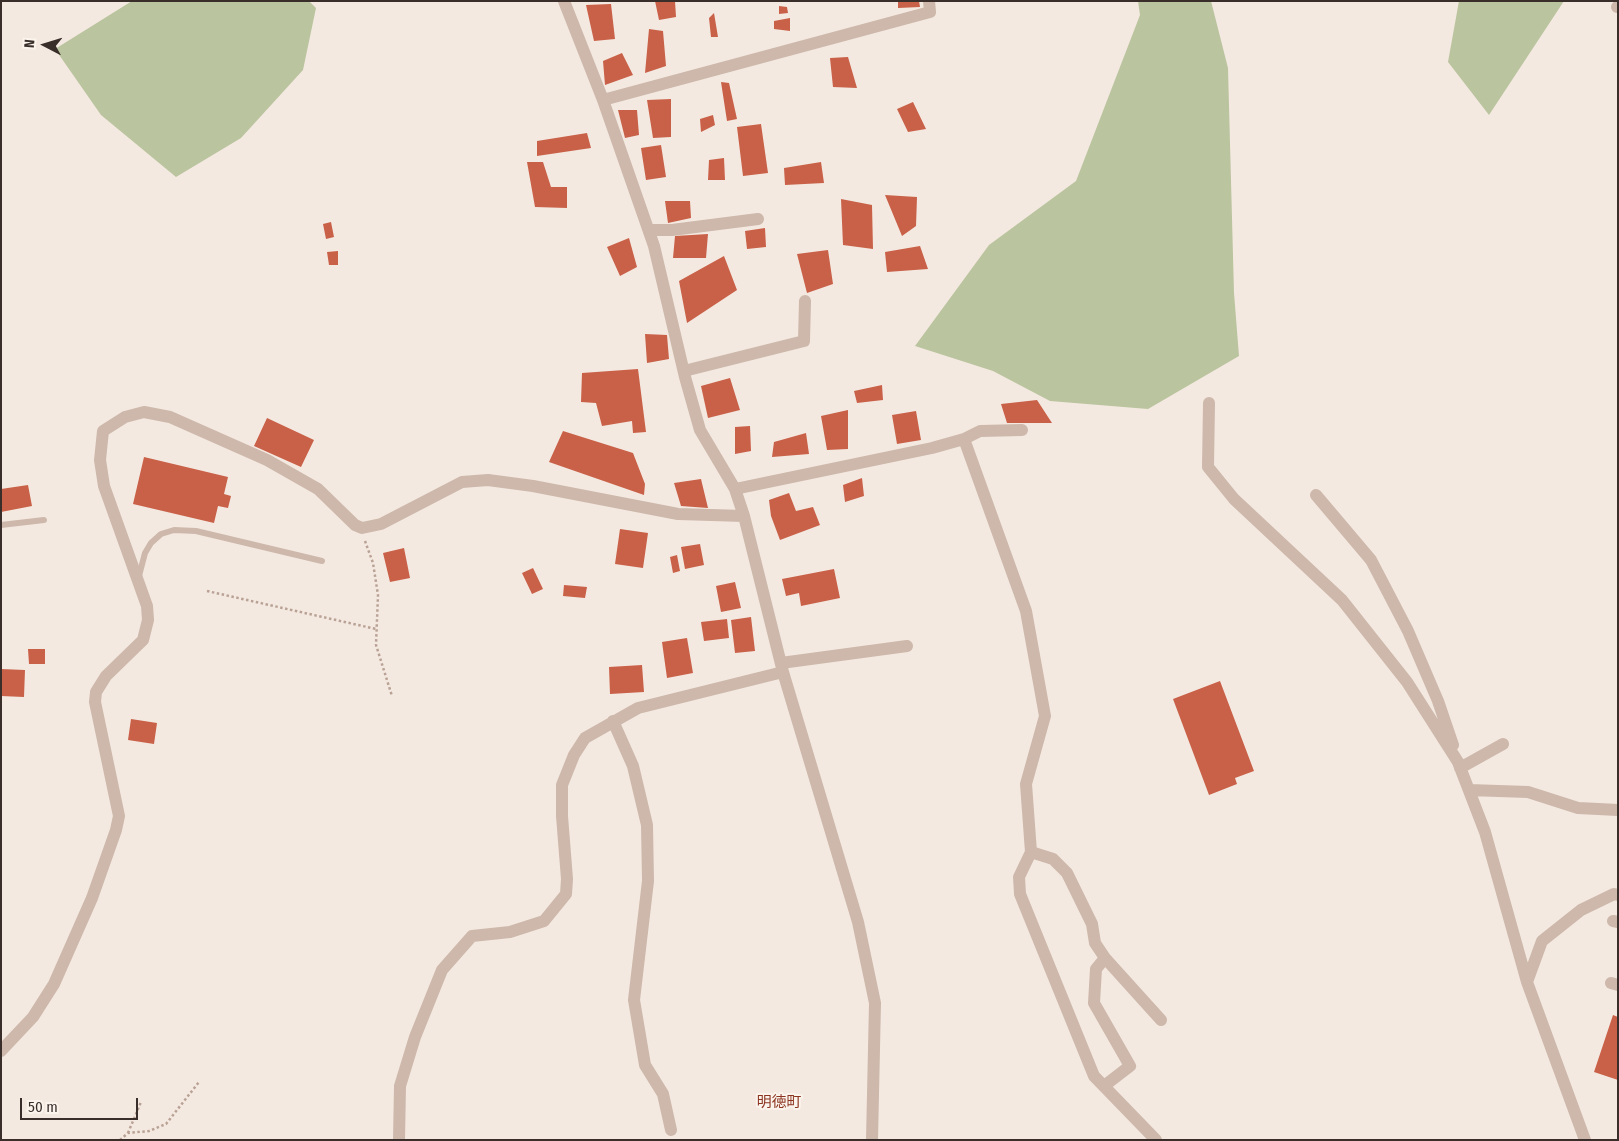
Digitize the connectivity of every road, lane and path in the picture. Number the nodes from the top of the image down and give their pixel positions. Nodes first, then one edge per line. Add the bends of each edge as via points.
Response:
1 (564, 1) edge
2 (929, 1) edge
3 (603, 100) junction
4 (758, 219) dead end
5 (649, 230) junction
6 (805, 301) dead end
7 (684, 371) junction
8 (1209, 403) dead end
9 (1022, 430) dead end
10 (964, 439) junction
11 (735, 489) junction
12 (1316, 495) dead end
13 (744, 516) junction
14 (44, 520) dead end
15 (1, 525) edge
16 (355, 525) junction
17 (322, 561) dead end
18 (138, 580) junction
19 (207, 591) dead end
20 (376, 628) junction
21 (907, 646) dead end
22 (782, 668) junction
23 (392, 696) dead end
24 (614, 721) junction
25 (1503, 744) dead end
26 (1459, 765) junction
27 (1469, 790) junction
28 (1618, 810) edge
29 (1031, 852) junction
30 (1618, 895) edge
31 (1105, 958) junction
32 (1527, 982) junction
33 (1161, 1020) dead end
34 (1, 1051) edge
35 (199, 1082) dead end
36 (1104, 1086) junction
37 (141, 1102) dead end
38 (671, 1130) dead end
39 (128, 1134) junction
40 (120, 1140) edge
41 (399, 1140) edge
42 (872, 1140) edge
43 (1156, 1140) edge
44 (1585, 1140) edge

1 - 3 street
2 - 3 street via 930,12
3 - 5 street
4 - 5 street
5 - 7 street
6 - 7 street via 804,341
7 - 11 street via 700,430
8 - 26 street via 1208,467 1234,499 1342,600 1407,682
9 - 10 street via 980,431
10 - 11 street
10 - 29 street via 1026,611 1045,716 1026,784
11 - 13 street
12 - 26 street via 1371,560 1412,640 1438,701
13 - 16 street via 678,514 488,480 462,482 369,528
13 - 22 street
14 - 15 lane
16 - 18 street via 318,489 267,460 170,417 144,412 125,417 103,431 100,460 104,486
16 - 20 path via 369,551 375,575 378,595
17 - 18 lane via 196,531 174,530 161,534 151,543
18 - 34 street via 147,606 146,632 136,648 99,684 95,702 117,802 116,830 81,924 54,984 33,1017
19 - 20 path
20 - 23 path via 376,645
21 - 22 street
22 - 24 street via 638,708
22 - 42 street via 858,922 875,1003
24 - 38 street via 633,766 647,825 648,881 634,1000 645,1065 663,1094
24 - 41 street via 585,738 562,785 566,894 544,921 510,932 472,936 442,970 400,1086
25 - 26 street
26 - 27 street
27 - 28 street via 1528,792 1578,808
27 - 32 street via 1485,832
29 - 31 street via 1053,859 1066,873 1092,924 1095,943
29 - 36 street via 1019,877 1020,894 1094,1076
30 - 32 street via 1581,910 1542,941
31 - 33 street
31 - 36 street via 1096,969 1094,1002 1130,1066
32 - 44 street
35 - 39 path via 166,1124
36 - 43 street
37 - 39 path
39 - 40 path

